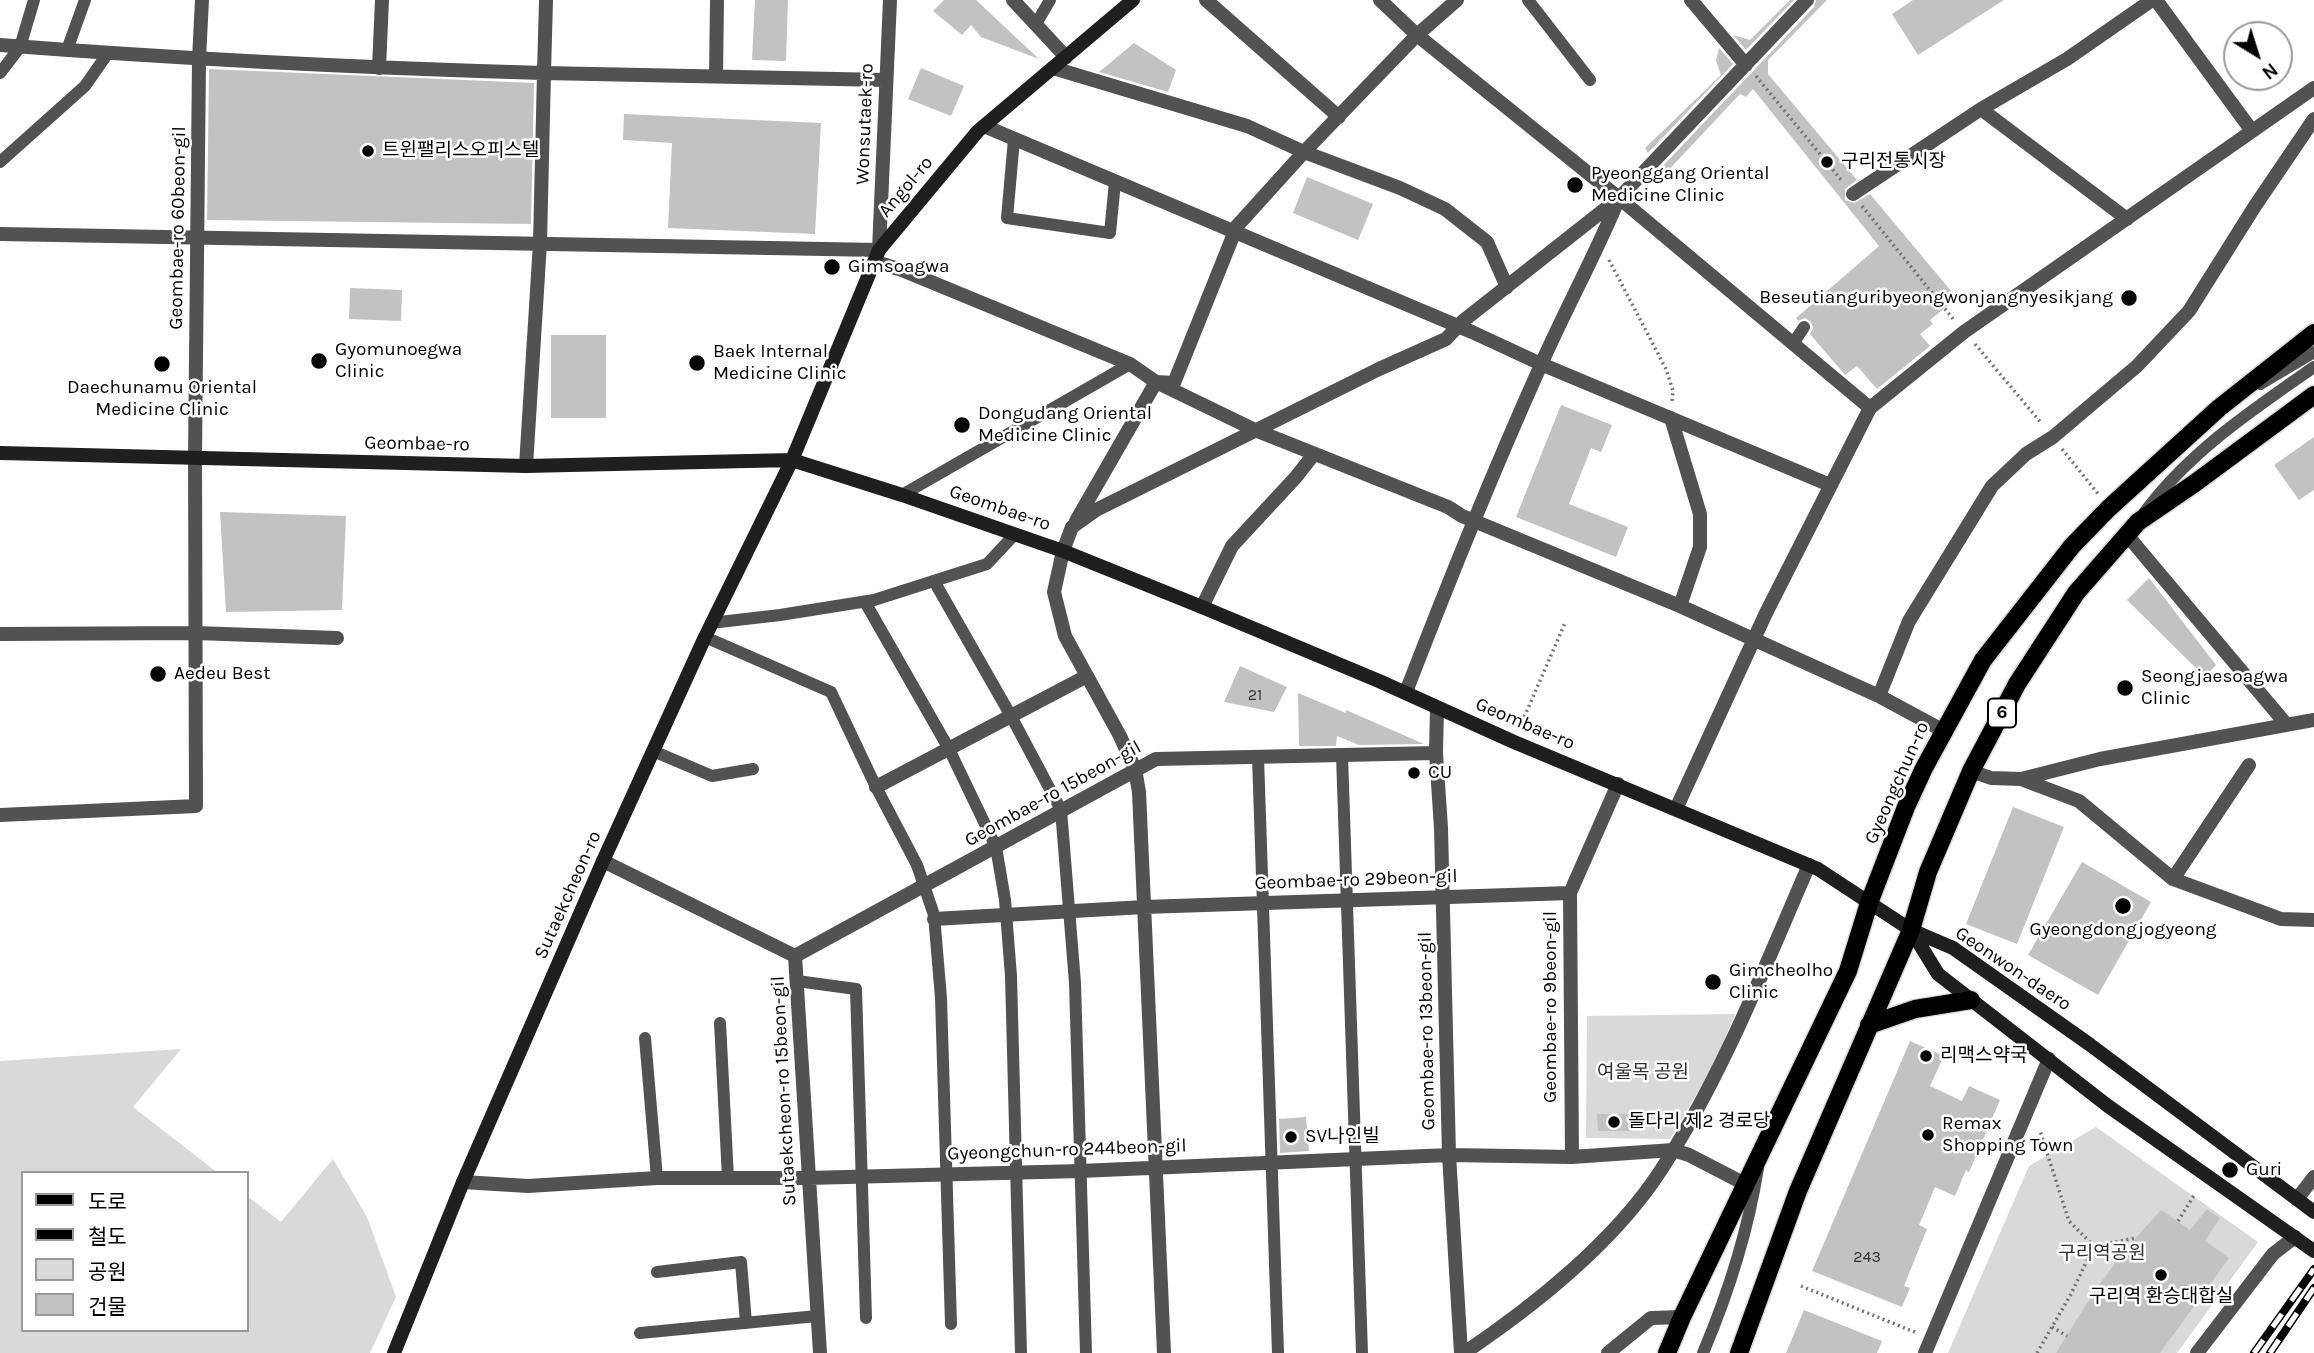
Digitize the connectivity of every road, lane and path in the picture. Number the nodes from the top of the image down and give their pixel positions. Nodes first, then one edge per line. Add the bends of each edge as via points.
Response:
1 (34, 0) edge
2 (85, 0) edge
3 (202, 0) edge
4 (382, 0) edge
5 (546, 0) edge
6 (717, 0) edge
7 (890, 0) edge
8 (1013, 0) edge
9 (1050, 0) edge
10 (1133, 0) edge
11 (1206, 0) edge
12 (1380, 0) edge
13 (1457, 0) edge
14 (1528, 0) edge
15 (1692, 0) edge
16 (1807, 0) edge
17 (2154, 0) edge
18 (1036, 24) junction
19 (1417, 35) junction
20 (0, 46) edge
21 (20, 47) junction
22 (67, 50) junction
23 (108, 53) junction
24 (1066, 57) junction
25 (199, 59) junction
26 (1746, 65) junction
27 (380, 68) junction
28 (1052, 68) junction
29 (0, 73) edge
30 (544, 73) junction
31 (716, 76) junction
32 (885, 80) junction
33 (1590, 80) dead end
34 (2314, 88) edge
35 (1981, 109) junction
36 (1339, 117) junction
37 (2314, 119) edge
38 (984, 125) junction
39 (2252, 131) junction
40 (1014, 139) junction
41 (1304, 152) junction
42 (0, 162) edge
43 (1115, 182) junction
44 (1853, 194) junction
45 (1619, 198) junction
46 (2127, 219) junction
47 (1235, 232) junction
48 (0, 234) edge
49 (197, 238) junction
50 (540, 243) junction
51 (1600, 244) junction
52 (878, 256) junction
53 (1507, 287) junction
54 (1458, 326) junction
55 (1804, 327) dead end
56 (1964, 331) junction
57 (2314, 333) edge
58 (1793, 344) junction
59 (2314, 352) edge
60 (1130, 364) junction
61 (1541, 365) junction
62 (2314, 367) edge
63 (1156, 382) junction
64 (2314, 395) edge
65 (1870, 408) junction
66 (2219, 408) junction
67 (1671, 418) junction
68 (1255, 430) junction
69 (2053, 437) junction
70 (0, 453) edge
71 (1314, 454) junction
72 (195, 457) junction
73 (792, 460) junction
74 (526, 466) junction
75 (1830, 485) junction
76 (902, 495) junction
77 (2109, 508) junction
78 (1473, 521) junction
79 (1072, 527) junction
80 (2132, 528) junction
81 (1015, 534) junction
82 (1063, 551) junction
83 (934, 581) junction
84 (865, 602) junction
85 (1680, 606) junction
86 (1202, 607) junction
87 (1565, 622) dead end
88 (708, 630) junction
89 (196, 633) junction
90 (0, 634) edge
91 (337, 638) dead end
92 (1754, 640) junction
93 (1087, 676) junction
94 (1406, 692) junction
95 (1879, 696) junction
96 (1437, 708) junction
97 (1011, 716) junction
98 (2314, 720) edge
99 (2286, 724) junction
100 (1942, 730) junction
101 (1514, 742) junction
102 (949, 749) junction
103 (653, 751) junction
104 (1436, 752) junction
105 (1342, 755) junction
106 (1258, 757) junction
107 (2249, 765) dead end
108 (753, 769) dead end
109 (1135, 769) junction
110 (1971, 771) junction
111 (2021, 779) junction
112 (1618, 784) junction
113 (876, 787) junction
114 (1676, 809) junction
115 (1061, 810) junction
116 (0, 815) edge
117 (996, 847) junction
118 (603, 861) junction
119 (1809, 865) junction
120 (2173, 879) junction
121 (923, 888) junction
122 (1570, 893) junction
123 (1443, 896) junction
124 (1347, 900) junction
125 (1263, 903) junction
126 (1869, 903) junction
127 (1144, 907) junction
128 (1069, 911) junction
129 (1006, 915) junction
130 (934, 919) junction
131 (2314, 920) edge
132 (1912, 930) junction
133 (796, 956) junction
134 (797, 981) junction
135 (1971, 1000) junction
136 (720, 1023) dead end
137 (1869, 1025) junction
138 (645, 1038) dead end
139 (2049, 1059) junction
140 (2040, 1131) dead end
141 (1673, 1150) junction
142 (1449, 1155) junction
143 (1572, 1157) junction
144 (1355, 1159) junction
145 (1759, 1161) junction
146 (1271, 1163) junction
147 (1157, 1167) junction
148 (1080, 1171) junction
149 (1017, 1172) junction
150 (946, 1174) junction
151 (863, 1176) junction
152 (2314, 1177) edge
153 (657, 1178) junction
154 (728, 1178) junction
155 (808, 1178) junction
156 (463, 1182) junction
157 (1745, 1184) junction
158 (2195, 1194) dead end
159 (2297, 1199) junction
160 (2314, 1212) edge
161 (2178, 1221) dead end
162 (2295, 1237) junction
163 (2136, 1238) dead end
164 (2094, 1246) junction
165 (2314, 1251) edge
166 (657, 1272) dead end
167 (1801, 1286) dead end
168 (817, 1316) junction
169 (1682, 1317) junction
170 (866, 1318) dead end
171 (746, 1323) junction
172 (951, 1324) dead end
173 (2052, 1327) junction
174 (640, 1333) dead end
175 (1916, 1333) dead end
176 (2067, 1336) dead end
177 (394, 1353) edge
178 (820, 1353) edge
179 (1020, 1353) edge
180 (1086, 1353) edge
181 (1164, 1353) edge
182 (1278, 1353) edge
183 (1362, 1353) edge
184 (1463, 1353) edge
185 (1608, 1353) edge
186 (1667, 1353) edge
187 (1703, 1353) edge
188 (1739, 1353) edge
189 (1925, 1353) edge
190 (2037, 1353) edge
191 (2197, 1353) edge

1 - 21 lane
2 - 22 lane
3 - 25 street, Geombae-ro 60beon-gil
4 - 27 street
5 - 30 street
6 - 31 street
7 - 32 street, Wonsutaek-ro
8 - 18 street
9 - 18 lane
10 - 24 street, Angol-ro
11 - 36 street
12 - 19 street
13 - 19 street
14 - 33 lane
15 - 26 street
16 - 26 street
17 - 35 street
17 - 39 street
18 - 24 street
19 - 36 street
19 - 45 street
20 - 21 street
21 - 22 street
21 - 29 lane
22 - 23 street
23 - 25 street
23 - 42 lane via 85,86
24 - 28 street, Angol-ro
25 - 27 street
25 - 49 street, Geombae-ro 60beon-gil
26 - 44 path
26 - 45 street
27 - 30 street
28 - 38 street, Angol-ro
28 - 41 street via 1247,126
30 - 31 street
30 - 50 street
31 - 32 street
32 - 52 street, Wonsutaek-ro
34 - 39 street
35 - 44 street
35 - 46 street
36 - 41 street
37 - 69 street via 2189,311 2137,366
38 - 40 street
38 - 52 street, Angol-ro
39 - 46 street
40 - 43 street
40 - 43 lane via 1007,218 1110,233
41 - 47 street
41 - 53 street via 1445,209 1487,242
43 - 47 street
44 - 56 path
45 - 51 street
45 - 53 street
45 - 58 street
46 - 56 street
47 - 54 street
47 - 63 street via 1174,383
48 - 49 street
49 - 50 street
49 - 72 street, Geombae-ro 60beon-gil
50 - 52 street
50 - 74 street
51 - 61 street
51 - 67 path via 1666,369 1673,391
52 - 60 street
52 - 73 street, Angol-ro
53 - 54 street
54 - 61 street
54 - 68 street via 1446,339
55 - 58 lane
56 - 65 street
56 - 69 path
57 - 66 main road, Gyeongchun-ro
58 - 65 street
59 - 66 lane
60 - 63 street
60 - 76 lane
61 - 67 street
61 - 78 street
62 - 80 lane via 2197,453
63 - 68 street
63 - 79 street
64 - 80 main road, 6
65 - 75 street
66 - 77 main road, Gyeongchun-ro
67 - 75 street
67 - 85 street via 1700,514 1700,547
68 - 71 street
68 - 79 street via 1096,510
69 - 77 path
69 - 95 street via 2026,454 1992,486 1909,621
70 - 72 street, Geombae-ro
71 - 78 street
71 - 86 street via 1232,545
72 - 74 street, Geombae-ro
72 - 89 street, Geombae-ro 60beon-gil
73 - 74 street, Geombae-ro
73 - 76 street, Geombae-ro
73 - 88 street, Sutaekcheon-ro
75 - 92 street
76 - 81 street, Geombae-ro
77 - 100 main road, Gyeongchun-ro via 2072,546 1983,660
78 - 85 street
78 - 94 street
79 - 82 street
80 - 99 street
80 - 110 main road, 6 via 2076,593 2017,684
81 - 82 street, Geombae-ro
81 - 83 lane via 987,564
82 - 86 street, Geombae-ro
82 - 93 street via 1054,592 1065,636
83 - 84 lane
83 - 97 lane
84 - 88 lane
84 - 102 lane
85 - 92 street
86 - 94 street, Geombae-ro
87 - 101 path
88 - 103 street, Sutaekcheon-ro
88 - 113 lane via 831,692
89 - 90 street
89 - 91 street
89 - 116 street, Geombae-ro 60beon-gil via 196,806
92 - 95 street
92 - 114 street
93 - 97 street
93 - 109 street
94 - 96 street, Geombae-ro
95 - 100 street
96 - 101 street, Geombae-ro
96 - 104 street, Geombae-ro 13beon-gil
97 - 102 street
97 - 115 lane
98 - 99 street
99 - 111 street via 2100,759
100 - 126 main road, Gyeongchun-ro
101 - 112 street, Geombae-ro
102 - 113 street
102 - 117 lane
103 - 108 lane via 712,776
103 - 118 street, Sutaekcheon-ro
104 - 105 street, Geombae-ro 15beon-gil
104 - 123 street, Geombae-ro 13beon-gil
105 - 106 street, Geombae-ro 15beon-gil
105 - 124 lane
106 - 109 street, Geombae-ro 15beon-gil via 1156,759
106 - 125 lane
107 - 120 street
109 - 115 street, Geombae-ro 15beon-gil
109 - 127 street
110 - 111 street via 1991,778
110 - 132 main road, 6 via 1928,872
111 - 120 street via 2079,801
112 - 114 street, Geombae-ro
112 - 122 street, Geombae-ro 9beon-gil
113 - 121 lane via 917,865
114 - 119 street, Geombae-ro
115 - 117 street, Geombae-ro 15beon-gil
115 - 128 lane
117 - 121 street, Geombae-ro 15beon-gil
117 - 129 lane
118 - 133 street, Sutaekcheon-ro 15beon-gil
118 - 156 street, Sutaekcheon-ro
119 - 126 street, Geombae-ro
119 - 141 street via 1726,1054
120 - 131 street via 2281,919
121 - 130 lane
121 - 133 street, Geombae-ro 15beon-gil
122 - 123 street, Geombae-ro 29beon-gil
122 - 143 street, Geombae-ro 9beon-gil
123 - 124 street, Geombae-ro 29beon-gil
123 - 142 street, Geombae-ro 13beon-gil
124 - 125 street, Geombae-ro 29beon-gil
124 - 144 lane
125 - 127 street, Geombae-ro 29beon-gil
125 - 146 lane
126 - 132 street, Geombae-ro
126 - 145 main road, Gyeongchun-ro via 1848,971
127 - 128 street, Geombae-ro 29beon-gil
127 - 147 street
128 - 129 street, Geombae-ro 29beon-gil
128 - 148 lane
129 - 130 street, Geombae-ro 29beon-gil
129 - 149 lane
130 - 150 lane via 942,998
132 - 135 street, Geonwon-daero via 1938,974
132 - 137 main road, 6
132 - 159 street, Geonwon-daero via 1953,948
133 - 134 street, Sutaekcheon-ro 15beon-gil
134 - 151 lane via 856,989
134 - 155 street, Sutaekcheon-ro 15beon-gil
135 - 137 main road via 1915,1009
135 - 139 street, Geonwon-daero
136 - 154 lane
137 - 188 main road, 6 via 1798,1191
138 - 153 lane
139 - 162 street, Geonwon-daero via 2119,1114
139 - 189 street
140 - 164 path via 2069,1221
141 - 143 street, Gyeongchun-ro 244beon-gil
141 - 157 street, Gyeongchun-ro 244beon-gil
141 - 184 street via 1624,1218 1599,1243 1540,1298
142 - 143 street, Gyeongchun-ro 244beon-gil
142 - 144 street, Gyeongchun-ro 244beon-gil
142 - 184 street, Geombae-ro 13beon-gil
144 - 146 street, Gyeongchun-ro 244beon-gil
144 - 183 lane
145 - 157 main road, Gyeongchun-ro
145 - 187 lane via 1723,1307
146 - 147 street, Gyeongchun-ro 244beon-gil
146 - 182 lane
147 - 148 street, Gyeongchun-ro 244beon-gil
147 - 181 street
148 - 149 street, Gyeongchun-ro 244beon-gil
148 - 180 lane
149 - 150 street, Gyeongchun-ro 244beon-gil
149 - 179 lane
150 - 151 street, Gyeongchun-ro 244beon-gil
150 - 172 lane
151 - 155 street, Gyeongchun-ro 244beon-gil
151 - 170 lane
152 - 159 street
153 - 154 street, Gyeongchun-ro 244beon-gil
153 - 156 street, Gyeongchun-ro 244beon-gil via 528,1186
154 - 155 street, Gyeongchun-ro 244beon-gil
155 - 168 street, Sutaekcheon-ro 15beon-gil
156 - 177 street, Sutaekcheon-ro
157 - 169 main road, Gyeongchun-ro
158 - 161 path
159 - 160 street, Geonwon-daero
162 - 165 street, Geonwon-daero
162 - 191 street via 2273,1254
163 - 164 path
164 - 173 path
166 - 171 lane via 741,1262
167 - 175 path
168 - 171 lane
168 - 178 street, Sutaekcheon-ro 15beon-gil
169 - 185 street via 1651,1318
169 - 186 main road, Gyeongchun-ro
171 - 174 lane
173 - 176 path
173 - 190 path

